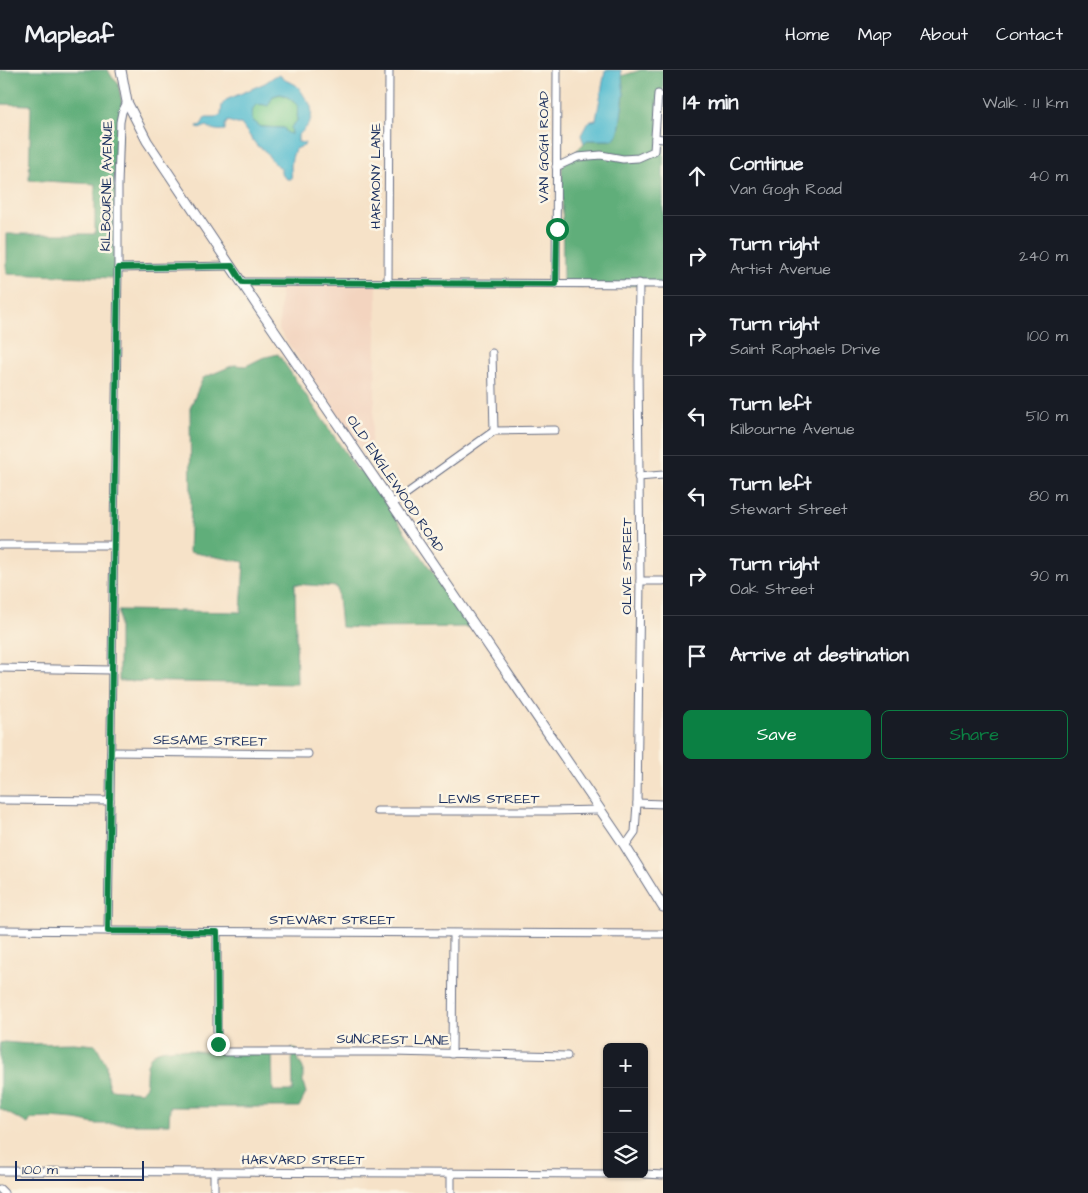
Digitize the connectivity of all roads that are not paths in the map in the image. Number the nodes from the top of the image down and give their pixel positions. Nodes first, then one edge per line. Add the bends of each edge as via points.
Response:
1 (121, 70) edge
2 (389, 70) edge
3 (557, 70) edge
4 (658, 94) dead end
5 (127, 102) junction
6 (655, 138) junction
7 (663, 139) edge
8 (556, 167) junction
9 (232, 266) junction
10 (118, 268) junction
11 (242, 282) junction
12 (388, 283) junction
13 (556, 284) junction
14 (639, 284) junction
15 (663, 284) edge
16 (492, 353) dead end
17 (555, 430) dead end
18 (494, 431) junction
19 (663, 475) edge
20 (638, 477) junction
21 (392, 504) junction
22 (0, 545) edge
23 (113, 545) junction
24 (640, 581) junction
25 (663, 581) edge
26 (0, 668) edge
27 (111, 670) junction
28 (111, 752) junction
29 (308, 754) dead end
30 (0, 800) edge
31 (110, 801) junction
32 (637, 803) junction
33 (663, 804) edge
34 (600, 810) junction
35 (377, 811) dead end
36 (625, 846) junction
37 (663, 907) edge
38 (0, 930) edge
39 (108, 931) junction
40 (217, 932) junction
41 (453, 934) junction
42 (663, 934) edge
43 (452, 1054) junction
44 (567, 1056) dead end
45 (0, 1171) edge
46 (214, 1172) junction
47 (451, 1173) junction
48 (603, 1174) edge
49 (648, 1174) edge
50 (663, 1174) edge
51 (0, 1189) edge
52 (4, 1193) edge
53 (214, 1193) edge
54 (451, 1193) edge

1 - 5 street, OLD ENGLEWOOD ROAD
2 - 12 street, HARMONY LANE
3 - 8 street, VAN GOGH ROAD
4 - 6 street
5 - 9 street, OLD ENGLEWOOD ROAD via 147,141
5 - 10 street, KILBOURNE AVENUE via 120,122
6 - 7 street
6 - 8 street via 654,151 638,158 623,160 589,155
8 - 13 street, VAN GOGH ROAD
9 - 10 street
9 - 11 street, OLD ENGLEWOOD ROAD
10 - 23 street, KILBOURNE AVENUE
11 - 12 street
11 - 21 street, OLD ENGLEWOOD ROAD
12 - 13 street
13 - 14 street
14 - 15 street
14 - 20 street, OLIVE STREET
16 - 18 street
17 - 18 street
18 - 21 street
19 - 20 street
20 - 24 street, OLIVE STREET
21 - 34 street, OLD ENGLEWOOD ROAD
22 - 23 street
23 - 27 street, KILBOURNE AVENUE
24 - 25 street
24 - 32 street, OLIVE STREET
26 - 27 street
27 - 28 street, KILBOURNE AVENUE
28 - 29 street, SESAME STREET
28 - 31 street, KILBOURNE AVENUE
30 - 31 street
31 - 39 street, KILBOURNE AVENUE
32 - 33 street
32 - 36 street, OLIVE STREET via 635,832
34 - 35 street, LEWIS STREET
34 - 36 street, OLD ENGLEWOOD ROAD
36 - 37 street, OLD ENGLEWOOD ROAD
38 - 39 street, STEWART STREET
39 - 40 street, STEWART STREET
40 - 41 street, STEWART STREET
40 - 43 street, SUNCREST LANE via 217,1039 220,1049 226,1052
41 - 42 street, STEWART STREET
41 - 43 street
43 - 44 street, SUNCREST LANE
45 - 46 street, HARVARD STREET
46 - 47 street, HARVARD STREET
46 - 53 street
47 - 48 street, HARVARD STREET
47 - 54 street
49 - 50 street
51 - 52 street

